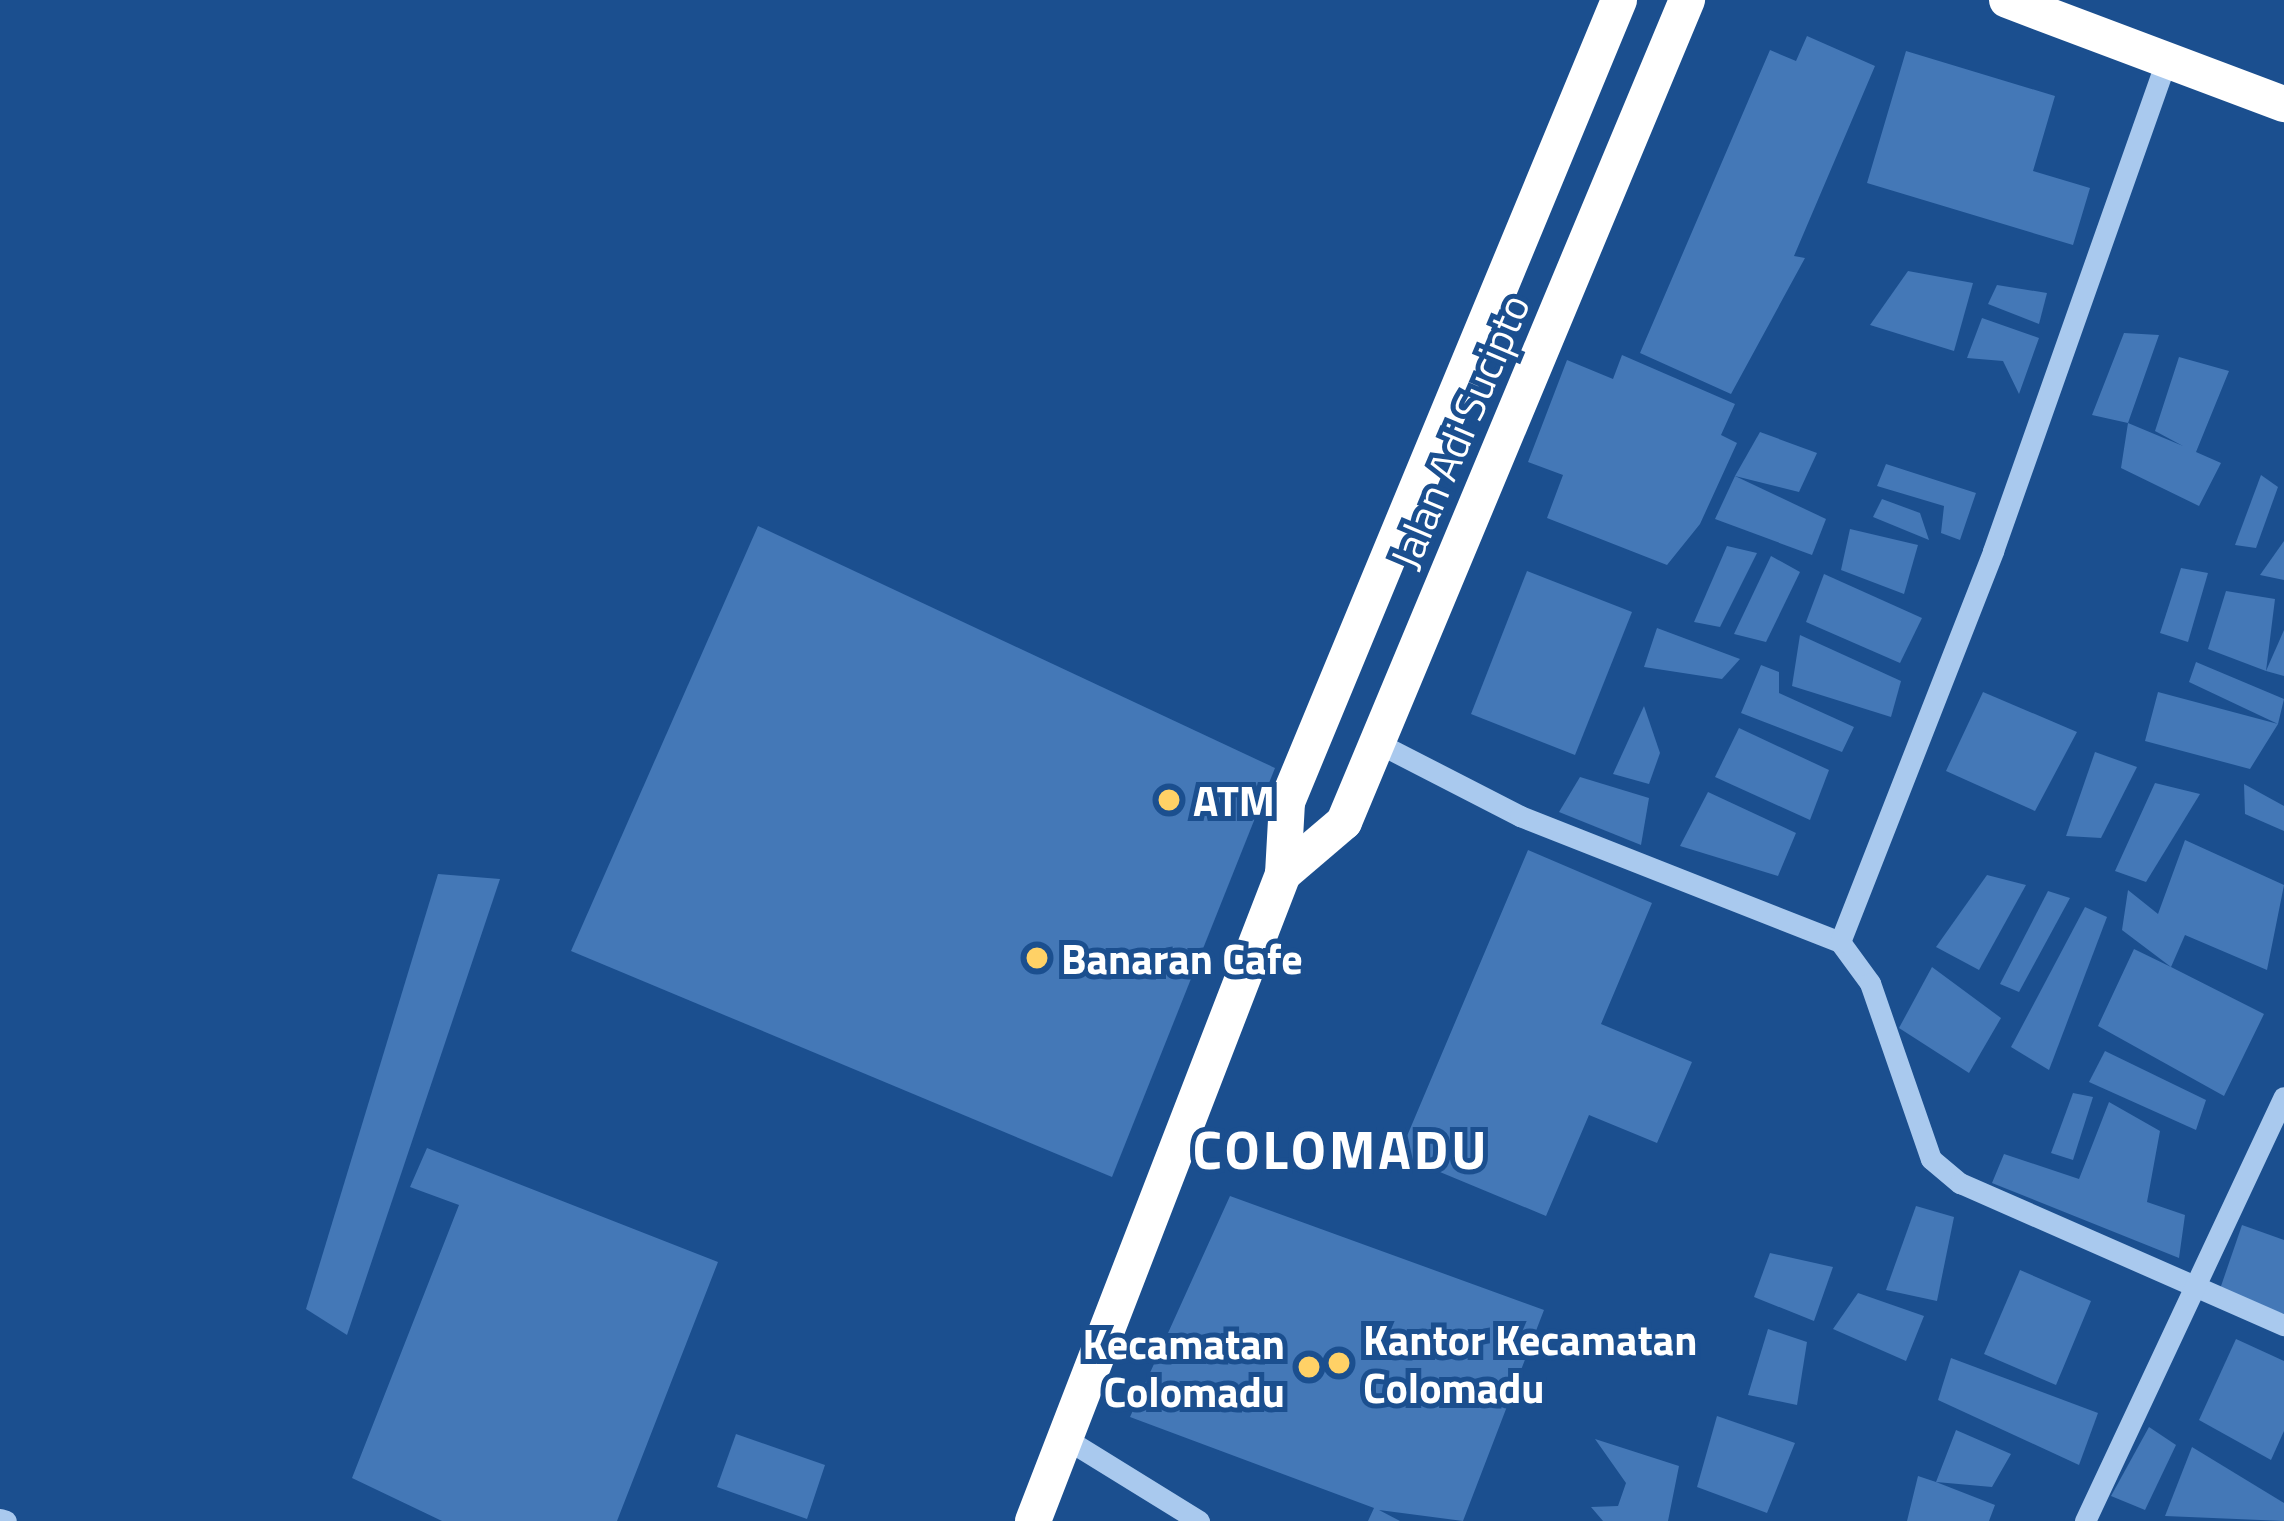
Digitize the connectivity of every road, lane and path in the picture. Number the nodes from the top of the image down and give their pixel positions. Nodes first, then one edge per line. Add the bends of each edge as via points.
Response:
1 (1619, 0) edge
2 (1687, 0) edge
3 (2007, 0) edge
4 (2166, 61) junction
5 (2284, 104) edge
6 (1378, 743) junction
7 (1282, 874) junction
8 (1840, 942) junction
9 (2284, 1097) edge
10 (2202, 1287) junction
11 (2284, 1325) edge
12 (1068, 1440) junction
13 (1033, 1521) edge
14 (1199, 1521) edge
15 (2085, 1521) edge

1 - 7 highway, Jalan Adi Sucipto via 1287,802
2 - 6 highway, Jalan Adi Sucipto
3 - 4 highway
4 - 5 highway
4 - 8 street via 1993,551
6 - 7 highway, Jalan Adi Sucipto via 1344,822
6 - 8 street via 1520,816
7 - 12 highway, Jalan Adi Sucipto
8 - 10 street via 1870,983 1930,1159 1960,1184
9 - 10 street
10 - 11 street
10 - 15 street
12 - 13 highway, Jalan Adi Sucipto
12 - 14 street

